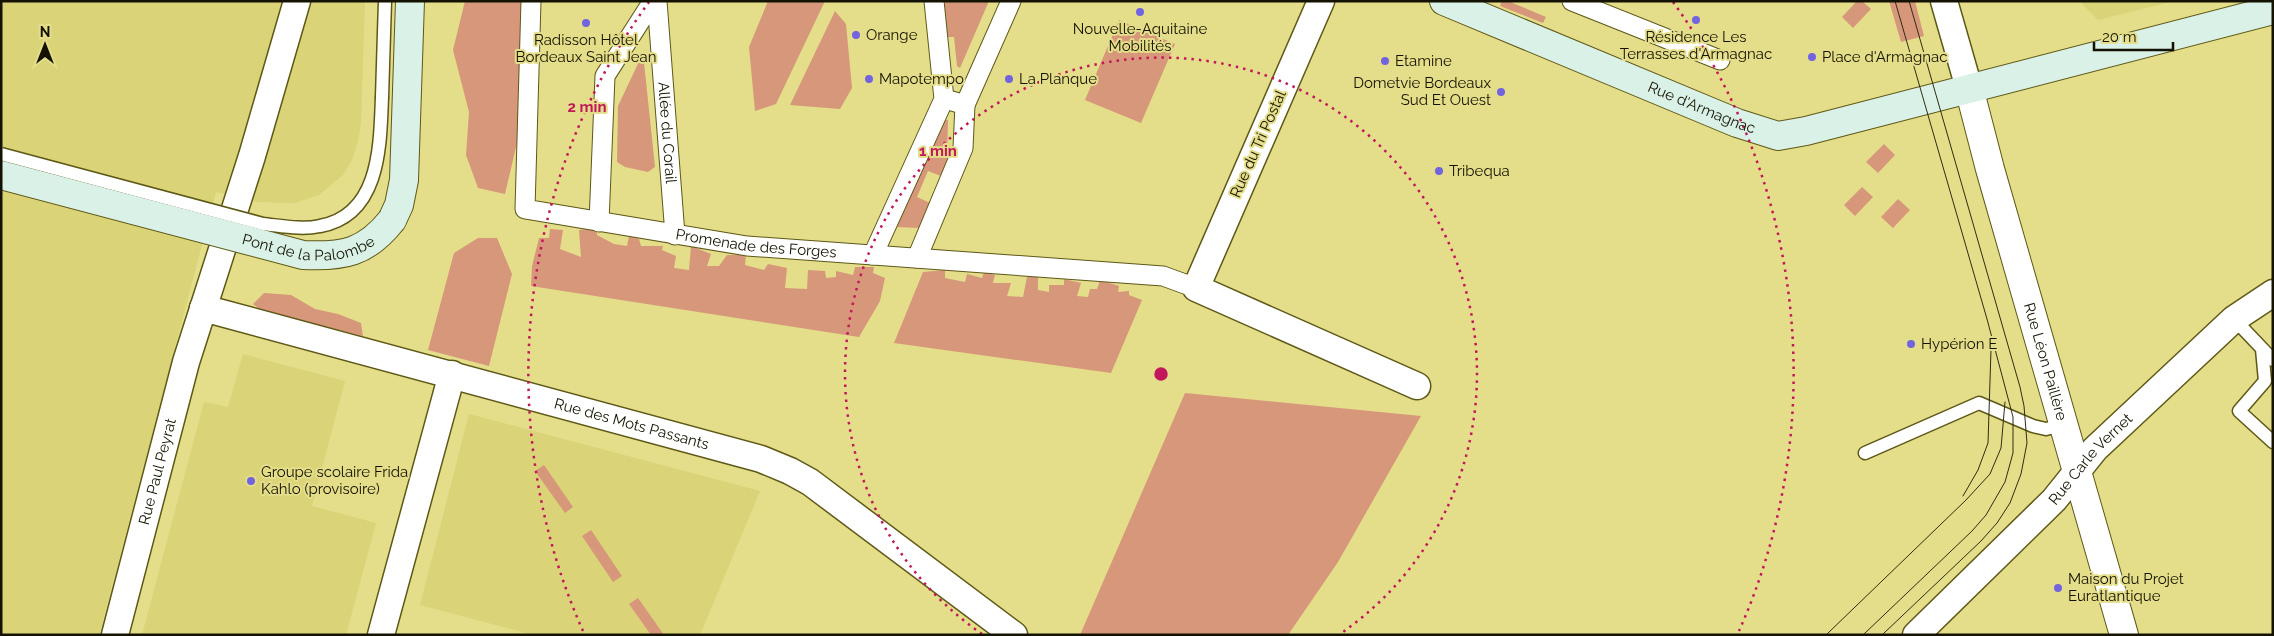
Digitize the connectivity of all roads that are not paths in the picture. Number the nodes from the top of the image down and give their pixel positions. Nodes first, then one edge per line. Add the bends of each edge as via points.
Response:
1 (297, 1) edge
2 (384, 1) edge
3 (410, 1) edge
4 (531, 1) edge
5 (652, 1) edge
6 (657, 1) edge
7 (934, 1) edge
8 (1011, 1) edge
9 (1321, 1) edge
10 (1444, 1) edge
11 (1572, 1) edge
12 (1944, 1) edge
13 (1485, 9) edge
14 (2273, 10) edge
15 (1720, 60) dead end
16 (1969, 88) junction
17 (395, 97) junction
18 (944, 99) junction
19 (965, 105) junction
20 (1, 154) edge
21 (1, 174) edge
22 (599, 222) junction
23 (675, 235) junction
24 (873, 255) junction
25 (917, 258) junction
26 (1196, 288) junction
27 (2273, 292) edge
28 (203, 308) junction
29 (2234, 319) junction
30 (2262, 349) junction
31 (2273, 360) edge
32 (452, 374) junction
33 (1417, 386) dead end
34 (2063, 425) junction
35 (2273, 442) edge
36 (1865, 453) dead end
37 (2078, 472) junction
38 (116, 635) edge
39 (381, 635) edge
40 (1014, 635) edge
41 (1916, 635) edge
42 (2124, 635) edge

1 - 28 street, Rue Paul Peyrat
2 - 17 lane
3 - 17 main road, Pont de la Palombe
4 - 22 street, Promenade des Forges via 525,210
5 - 22 street via 605,76
6 - 23 street, Allée du Corail
7 - 18 street
8 - 19 street
9 - 26 street, Rue du Tri Postal
10 - 13 main road, Rue d'Armagnac
11 - 15 street
12 - 16 street
13 - 16 main road, Rue d'Armagnac via 1737,123 1778,136
14 - 16 main road, Rue d'Armagnac
16 - 34 street, Rue Léon Paillère
17 - 20 lane, bridge via 381,136 376,171 367,193 353,210 320,226 296,228 263,224
17 - 21 main road, Pont de la Palombe, bridge via 404,180 399,205 381,234 354,252 330,256 303,255
18 - 19 street
18 - 24 street
19 - 25 street via 963,148
22 - 23 street, Promenade des Forges
23 - 24 street, Promenade des Forges via 747,246
24 - 25 street, Promenade des Forges
25 - 26 street, Promenade des Forges via 1163,276
26 - 33 street
27 - 29 street, Rue Carle Vernet
28 - 32 street, Rue des Mots Passants
28 - 38 street, Rue Paul Peyrat via 186,362
29 - 30 lane
29 - 37 street, Rue Carle Vernet via 2095,449
30 - 31 lane
30 - 35 lane via 2265,381 2240,411
32 - 39 street
32 - 40 street, Rue des Mots Passants via 761,459 790,471 810,482
34 - 36 lane via 2046,429 2033,426 1980,403
34 - 37 street, Rue Léon Paillère
37 - 41 street, Rue Carle Vernet via 2054,500
37 - 42 street, Rue Léon Paillère

